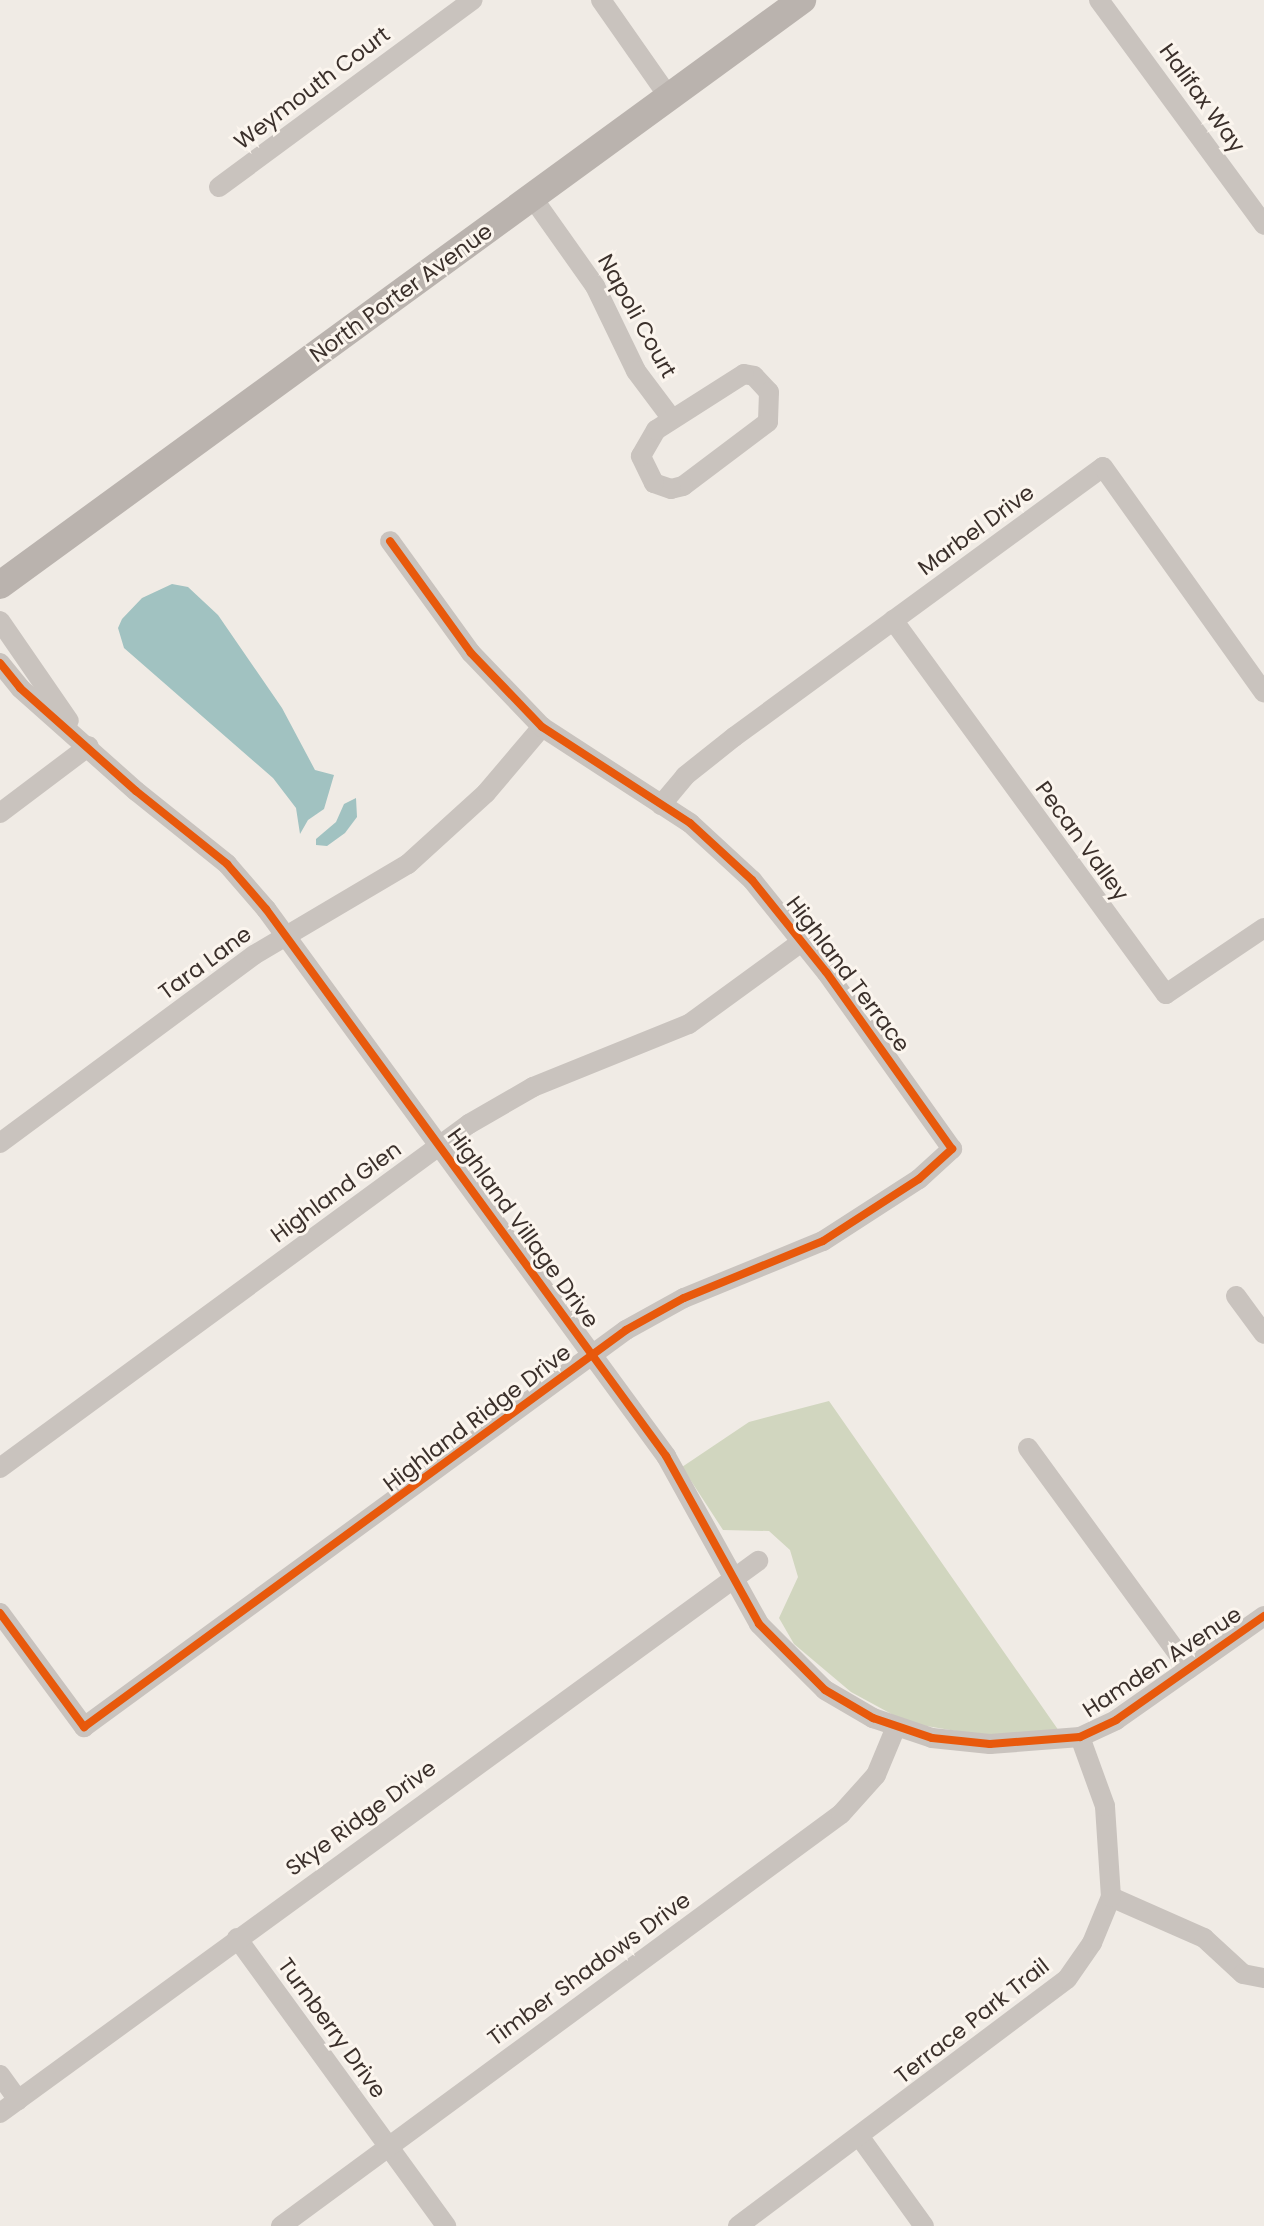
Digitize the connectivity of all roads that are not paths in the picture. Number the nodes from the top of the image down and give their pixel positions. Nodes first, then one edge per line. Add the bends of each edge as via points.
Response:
1 (473, 0) edge
2 (601, 0) edge
3 (802, 0) edge
4 (1108, 3) edge
5 (669, 97) junction
6 (219, 187) dead end
7 (532, 197) junction
8 (1262, 219) edge
9 (672, 419) junction
10 (390, 541) dead end
11 (0, 585) edge
12 (893, 620) junction
13 (0, 621) edge
14 (0, 663) edge
15 (1264, 693) edge
16 (542, 727) junction
17 (84, 742) junction
18 (661, 805) junction
19 (0, 813) edge
20 (1264, 928) edge
21 (285, 935) junction
22 (803, 941) junction
23 (0, 1143) edge
24 (440, 1146) junction
25 (952, 1149) joint
26 (1236, 1296) dead end
27 (1264, 1334) edge
28 (592, 1354) junction
29 (1028, 1448) dead end
30 (0, 1468) edge
31 (758, 1561) dead end
32 (734, 1577) junction
33 (0, 1613) edge
34 (1264, 1616) edge
35 (1189, 1669) junction
36 (896, 1727) junction
37 (1080, 1737) junction
38 (1111, 1897) junction
39 (237, 1938) junction
40 (1264, 1978) edge
41 (0, 2075) edge
42 (18, 2100) junction
43 (0, 2113) edge
44 (859, 2136) junction
45 (389, 2146) junction
46 (281, 2226) edge
47 (446, 2226) edge
48 (738, 2226) edge
49 (924, 2226) edge

1 - 6 street, Weymouth Court
2 - 5 street
3 - 5 main road, North Porter Avenue
4 - 8 street, Halifax Way
5 - 7 main road, North Porter Avenue
7 - 9 street, Napoli Court via 595,286 636,371
7 - 11 main road, North Porter Avenue
9 - 9 street via 656,430 641,456 654,483 671,489 693,481 760,432 772,401 763,383 744,374
10 - 16 street, Highland Terrace via 471,653
12 - 15 street, Marbel Drive via 1103,467
12 - 18 street, Marbel Drive via 703,761
12 - 20 street, Pecan Valley via 1166,994
13 - 17 street, Highland Village Drive
14 - 17 street, Highland Village Drive via 20,688
16 - 18 street, Highland Terrace
16 - 21 street, Tara Lane via 486,793 408,864
17 - 19 street
17 - 21 street, Highland Village Drive via 227,864
18 - 22 street, Highland Terrace via 724,852
21 - 23 street, Tara Lane
21 - 24 street, Highland Village Drive
22 - 24 street, Highland Glen via 689,1024 533,1087
22 - 25 street, Highland Terrace
24 - 28 street, Highland Village Drive
24 - 30 street, Highland Glen
25 - 28 street, Highland Ridge Drive via 919,1179 823,1241 684,1298
26 - 27 street
28 - 32 street, Highland Village Drive via 682,1480
28 - 33 street, Highland Ridge Drive via 84,1727
29 - 35 street
31 - 32 street
32 - 36 street, Highland Village Drive via 759,1624 803,1672 851,1708
32 - 39 street, Skye Ridge Drive
34 - 35 street, Hamden Avenue
35 - 37 street, Hamden Avenue via 1116,1720
36 - 37 street, Highland Village Drive via 932,1738 990,1744
36 - 45 street, Timber Shadows Drive via 876,1775 841,1814
37 - 38 street, Terrace Park Trail via 1105,1806
38 - 40 street via 1204,1938 1243,1974
38 - 44 street, Terrace Park Trail via 1092,1943 1067,1979
39 - 42 street, Skye Ridge Drive
39 - 45 street, Turnberry Drive
41 - 42 street
42 - 43 street, Skye Ridge Drive
44 - 48 street, Terrace Park Trail
44 - 49 street
45 - 46 street, Timber Shadows Drive
45 - 47 street, Turnberry Drive

